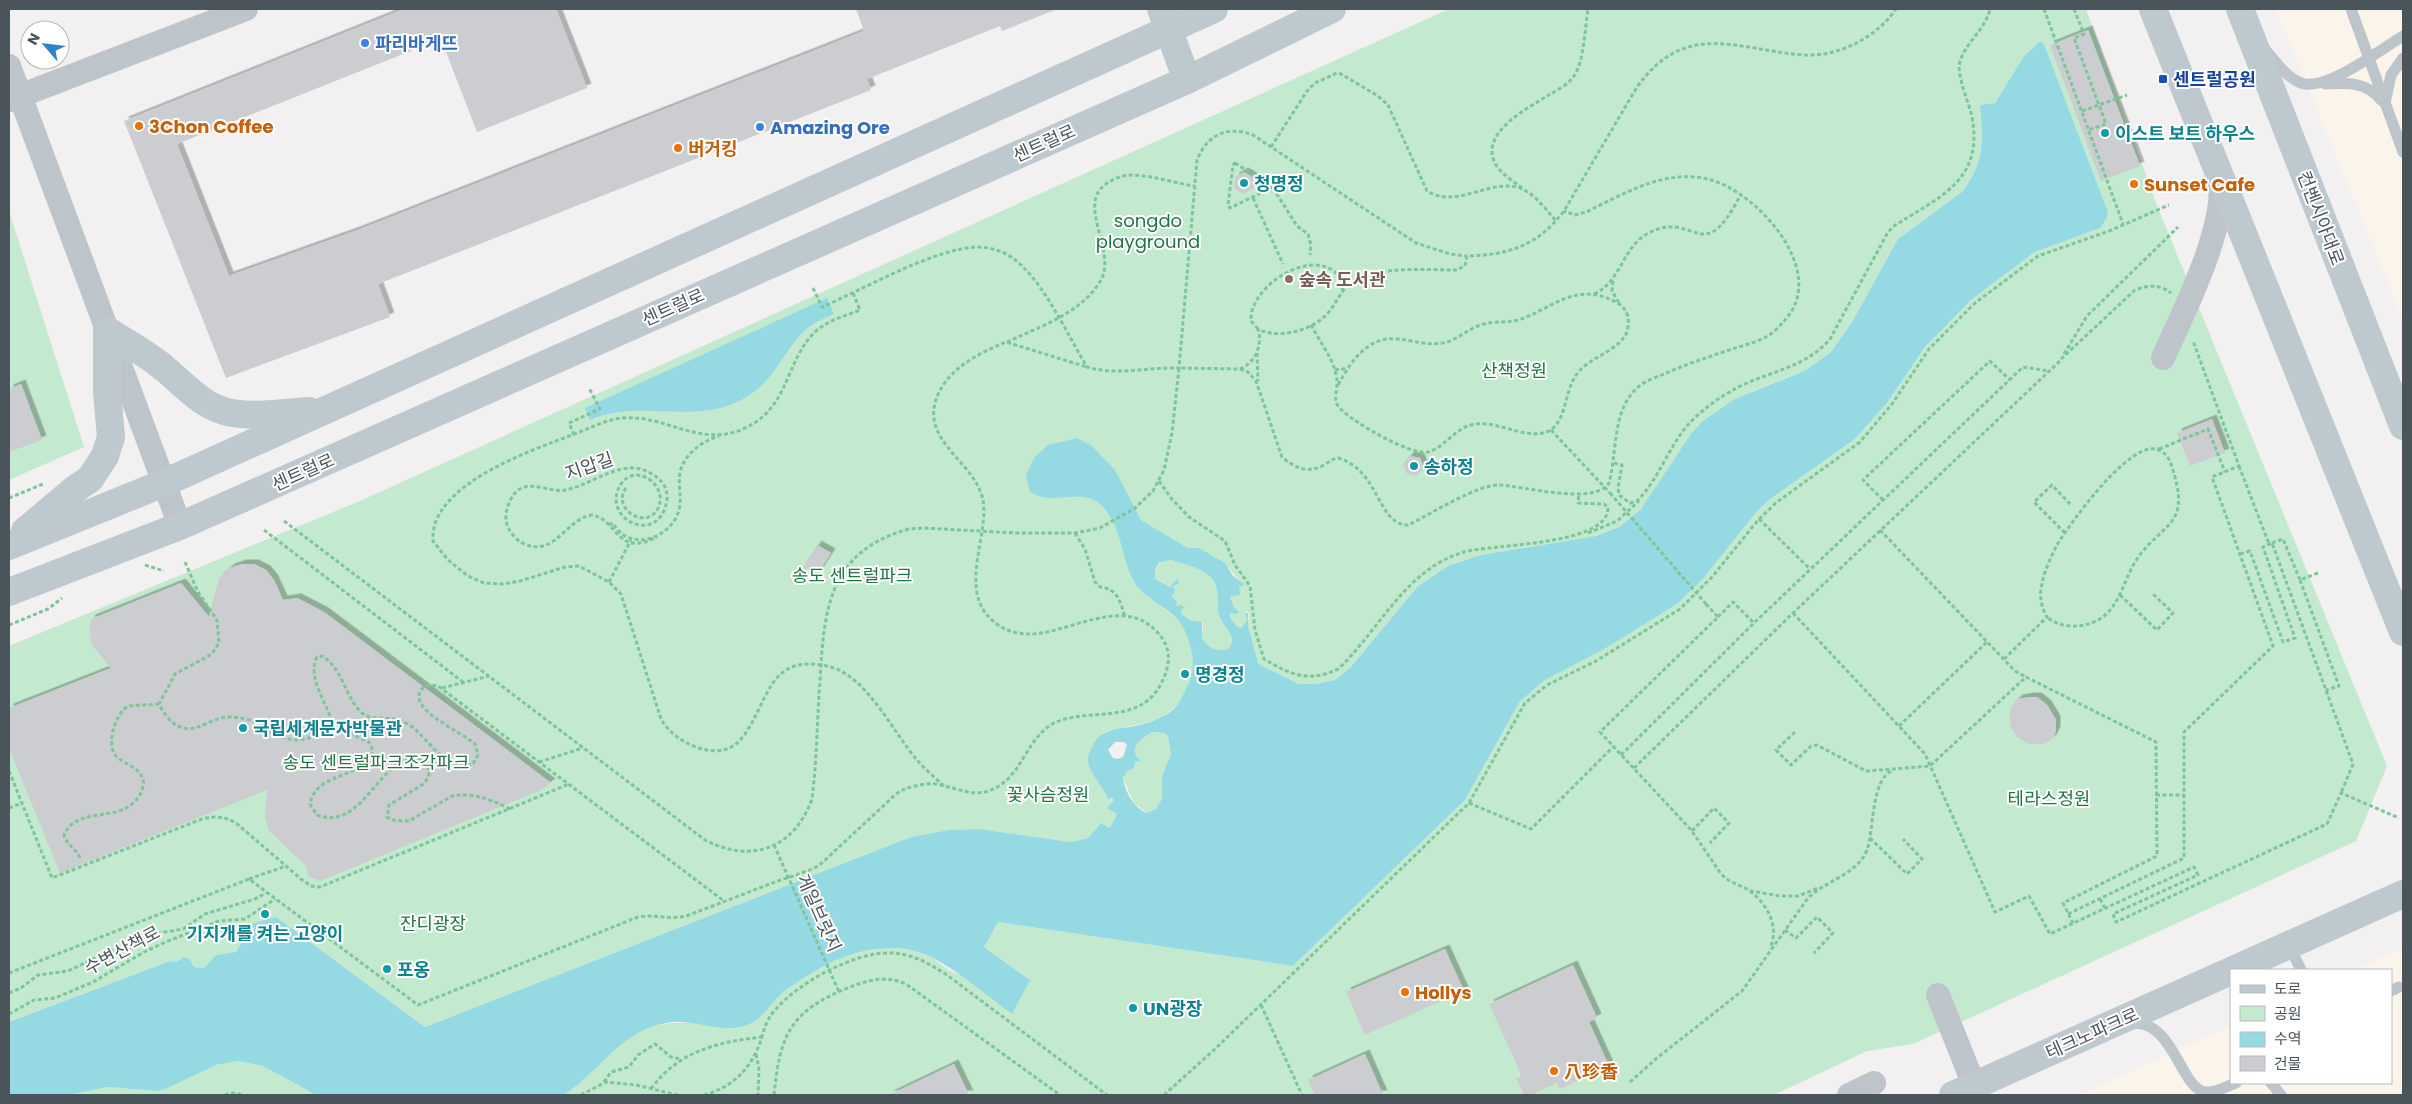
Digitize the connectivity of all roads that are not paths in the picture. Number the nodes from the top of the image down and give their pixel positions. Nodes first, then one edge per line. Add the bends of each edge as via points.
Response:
1 (246, 9) edge
2 (1214, 9) edge
3 (1332, 9) edge
4 (2153, 9) edge
5 (2241, 9) edge
6 (2351, 9) edge
7 (1165, 19) edge
8 (2403, 36) edge
9 (2368, 57) junction
10 (2403, 58) edge
11 (9, 66) edge
12 (1187, 80) junction
13 (2316, 85) junction
14 (14, 98) edge
15 (2387, 110) junction
16 (2403, 152) edge
17 (2220, 175) junction
18 (107, 330) junction
19 (2164, 358) dead end
20 (327, 410) junction
21 (2403, 426) edge
22 (164, 483) junction
23 (180, 526) junction
24 (9, 545) edge
25 (9, 592) edge
26 (2403, 632) edge
27 (2403, 894) edge
28 (2289, 945) junction
29 (2236, 969) edge
30 (2301, 969) edge
31 (2230, 972) edge
32 (1938, 994) dead end
33 (2104, 1028) junction
34 (1874, 1084) dead end
35 (2233, 1084) edge
36 (2272, 1084) edge
37 (1968, 1092) edge
38 (1849, 1095) edge
39 (2281, 1095) edge

1 - 14 street
2 - 7 main road
3 - 12 main road, 센트럴로
4 - 17 main road
5 - 13 lane via 2257,38 2277,63 2299,82
5 - 21 main road, 컨벤시아대로
6 - 9 lane
7 - 12 main road
7 - 20 main road
8 - 9 lane
9 - 13 lane
9 - 15 lane
10 - 15 lane via 2388,85
11 - 14 street
12 - 23 main road, 센트럴로
13 - 15 lane via 2358,84 2378,96
14 - 18 street
15 - 16 lane
17 - 19 street via 2222,204 2218,220 2198,278
17 - 26 main road
18 - 20 main road via 165,368 188,392 207,405 232,412 262,414
18 - 22 street
18 - 24 main road via 111,437 106,456 90,479
20 - 22 main road
22 - 23 street
22 - 24 main road
23 - 25 main road, 센트럴로
27 - 28 main road, 테크노파크로
28 - 29 main road, 테크노파크로
28 - 30 lane
31 - 33 main road, 테크노파크로
32 - 37 street
33 - 35 lane via 2135,1023 2153,1030 2170,1045 2191,1083 2204,1092
33 - 37 main road, 테크노파크로
34 - 38 street
36 - 39 lane

